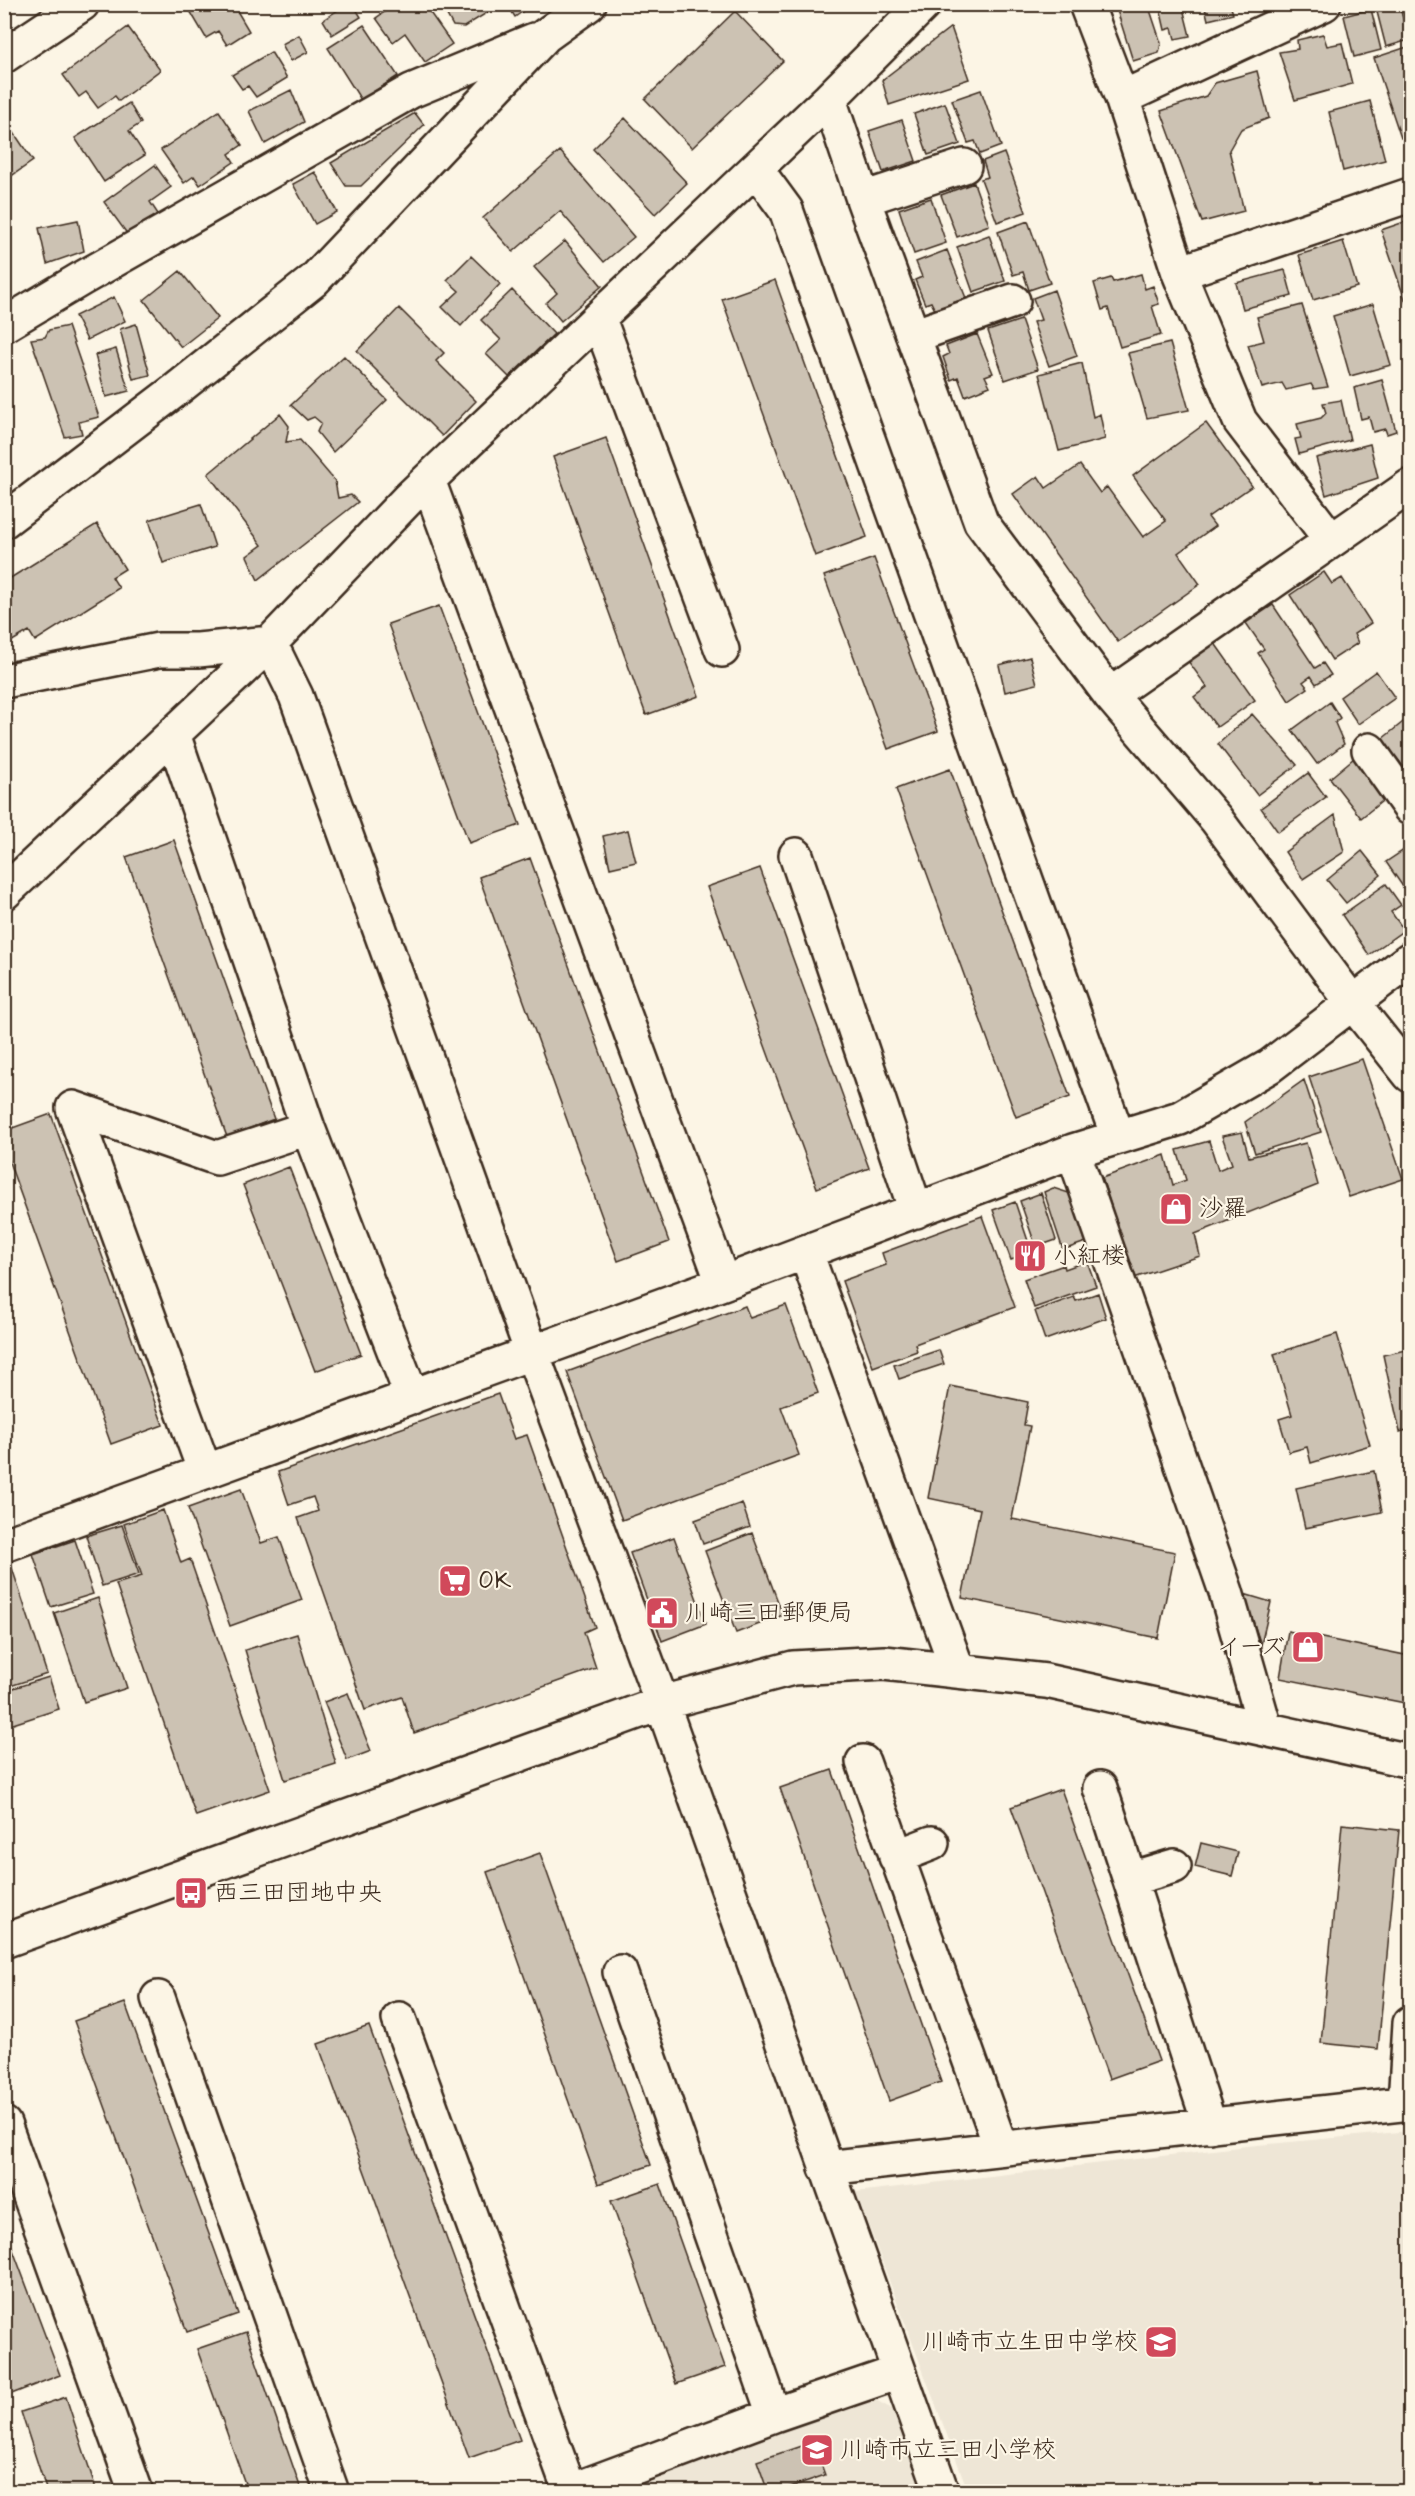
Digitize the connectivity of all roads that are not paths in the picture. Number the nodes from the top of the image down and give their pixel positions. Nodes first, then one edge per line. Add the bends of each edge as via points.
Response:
1 (82, 4) edge
2 (589, 4) edge
3 (924, 4) edge
4 (1086, 4) edge
5 (1324, 4) edge
6 (546, 35) junction
7 (4, 56) edge
8 (1122, 98) junction
9 (829, 99) junction
10 (963, 166) dead end
11 (756, 169) junction
12 (1410, 195) edge
13 (863, 199) junction
14 (1179, 273) junction
15 (1013, 302) dead end
16 (598, 319) junction
17 (4, 325) edge
18 (913, 336) junction
19 (428, 480) junction
20 (1410, 486) edge
21 (4, 521) edge
22 (1331, 540) junction
23 (270, 643) junction
24 (722, 650) dead end
25 (4, 681) edge
26 (1110, 695) junction
27 (173, 734) junction
28 (1369, 750) dead end
29 (1410, 807) edge
30 (796, 855) dead end
31 (4, 893) edge
32 (1410, 959) edge
33 (1352, 1002) junction
34 (1410, 1075) edge
35 (308, 1128) junction
36 (1118, 1137) junction
37 (1073, 1151) junction
38 (915, 1211) junction
39 (806, 1253) junction
40 (723, 1283) junction
41 (532, 1353) junction
42 (412, 1397) junction
43 (205, 1472) junction
44 (6, 1539) edge
45 (958, 1671) junction
46 (662, 1703) junction
47 (1265, 1728) junction
48 (1410, 1761) edge
49 (862, 1762) dead end
50 (1100, 1788) dead end
51 (932, 1843) dead end
52 (896, 1857) junction
53 (1173, 1866) dead end
54 (1130, 1878) junction
55 (4, 1941) edge
56 (620, 1972) dead end
57 (158, 1998) dead end
58 (399, 2019) dead end
59 (1410, 2023) edge
60 (1408, 2103) edge
61 (4, 2124) edge
62 (1210, 2126) junction
63 (1001, 2148) junction
64 (826, 2168) junction
65 (899, 2372) junction
66 (774, 2415) junction
67 (569, 2491) edge
68 (136, 2492) edge
69 (332, 2492) edge
70 (942, 2492) edge

1 - 7 street
2 - 6 street
3 - 9 street
4 - 8 street
5 - 8 street
6 - 17 street via 411,91
6 - 21 street via 314,280
8 - 14 street
9 - 11 street
9 - 13 street
10 - 13 street
11 - 16 street
11 - 36 street via 786,210
12 - 14 street
13 - 18 street
14 - 22 street via 1240,421
15 - 18 street
16 - 19 street
16 - 24 street
18 - 26 street via 981,522
19 - 23 street
19 - 40 street
20 - 22 street
22 - 26 street
23 - 25 street via 159,650
23 - 27 street
23 - 41 street via 296,696
26 - 33 street via 1216,819
27 - 31 street
27 - 35 street
28 - 29 street
30 - 38 street
32 - 33 street
33 - 34 street
33 - 36 street via 1250,1078 1180,1118
35 - 42 street
35 - 43 street via 217,1158 73,1108
36 - 37 street
37 - 38 street
37 - 47 street via 1226,1592
38 - 39 street
39 - 40 street
39 - 45 street
40 - 41 street
41 - 42 street
41 - 46 street
42 - 43 street
43 - 44 street
45 - 46 street via 884,1663 793,1668
45 - 47 street via 1046,1681
46 - 55 street
46 - 64 street
47 - 48 street
49 - 52 street
50 - 54 street
51 - 52 street
52 - 63 street
53 - 54 street
54 - 62 street
56 - 66 street
57 - 69 street
58 - 67 street
59 - 60 street
60 - 62 street
61 - 68 street
62 - 63 street
63 - 64 street
64 - 65 street
65 - 66 street
65 - 70 street
66 - 67 street

